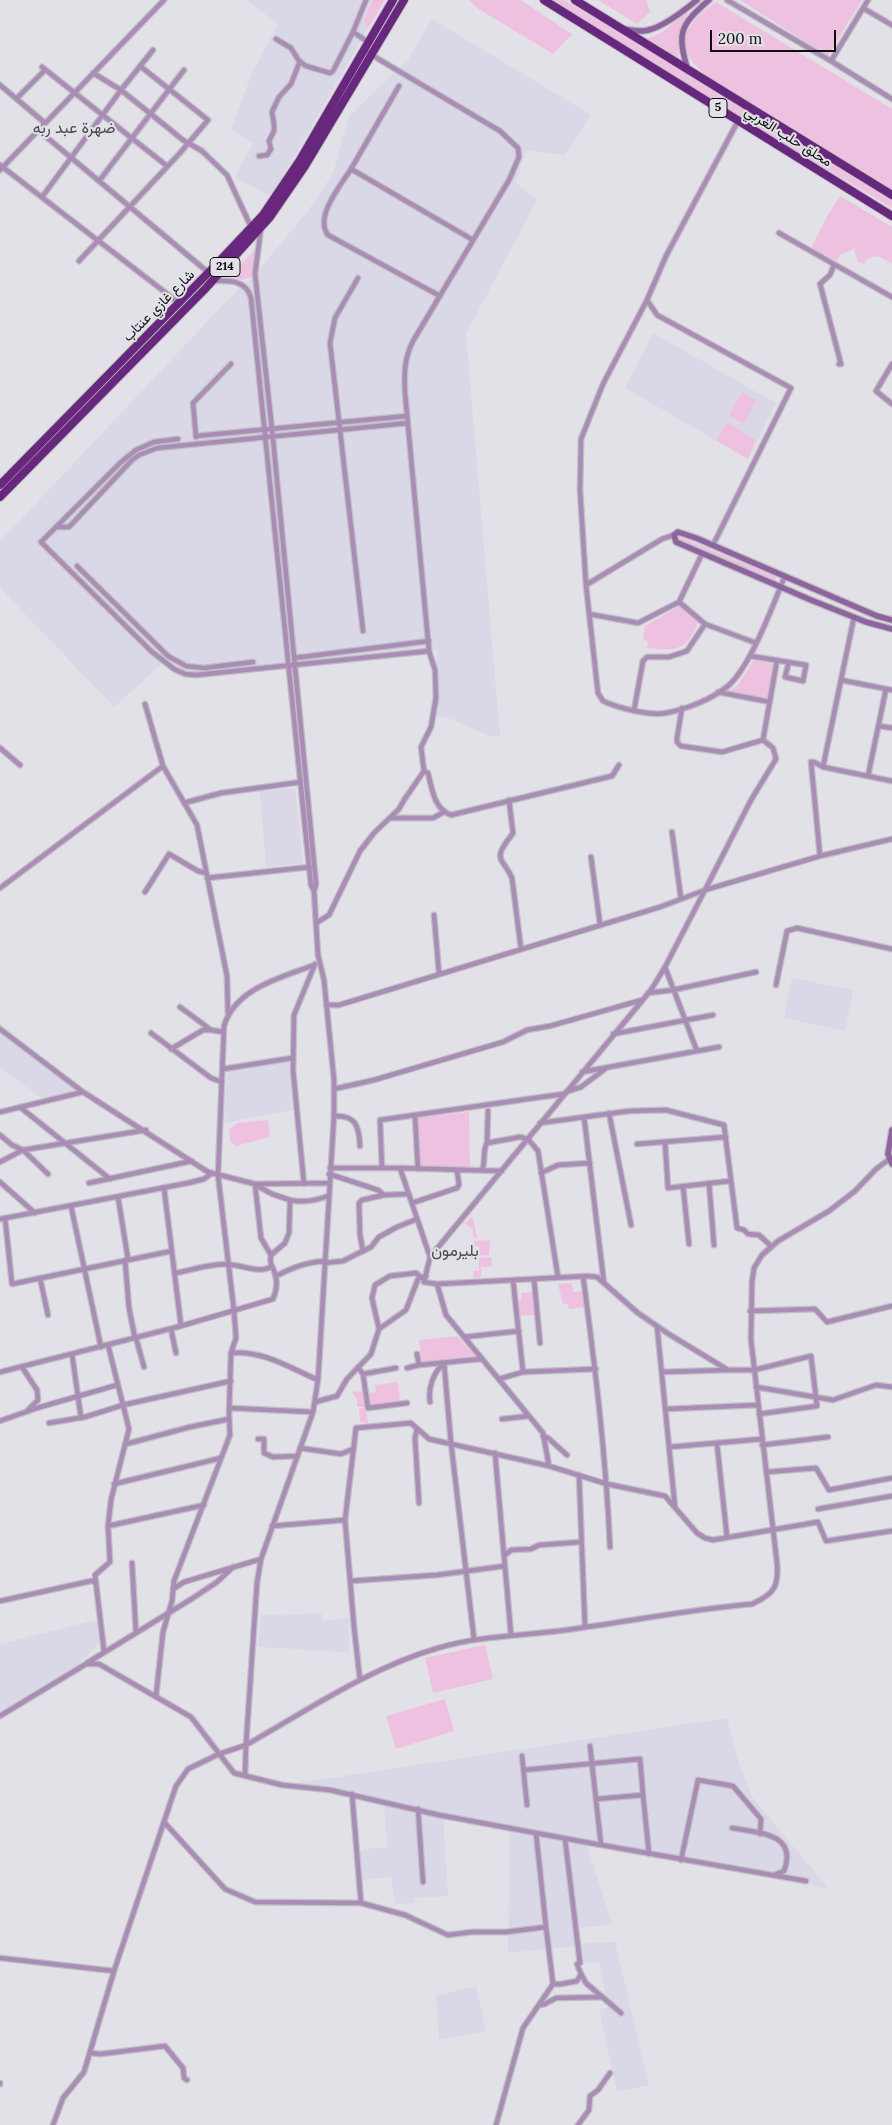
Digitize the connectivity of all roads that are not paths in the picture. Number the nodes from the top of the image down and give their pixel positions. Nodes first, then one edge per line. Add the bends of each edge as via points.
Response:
1 (164, 0) edge
2 (366, 0) edge
3 (393, 0) edge
4 (404, 0) edge
5 (544, 0) edge
6 (575, 0) edge
7 (697, 0) edge
8 (709, 0) edge
9 (727, 0) edge
10 (868, 0) edge
11 (688, 7) junction
12 (863, 8) junction
13 (694, 13) junction
14 (892, 25) edge
15 (623, 29) junction
16 (353, 32) junction
17 (276, 39) dead end
18 (368, 48) junction
19 (153, 50) dead end
20 (300, 61) junction
21 (832, 61) junction
22 (140, 66) junction
23 (184, 70) dead end
24 (688, 70) junction
25 (93, 73) junction
26 (0, 85) edge
27 (399, 86) dead end
28 (169, 88) junction
29 (121, 90) junction
30 (74, 94) junction
31 (17, 98) junction
32 (892, 99) edge
33 (149, 114) junction
34 (102, 115) junction
35 (738, 121) junction
36 (45, 123) junction
37 (38, 130) junction
38 (131, 138) junction
39 (188, 143) junction
40 (259, 156) dead end
41 (72, 158) junction
42 (167, 166) junction
43 (1, 167) edge
44 (351, 169) junction
45 (99, 181) junction
46 (892, 195) edge
47 (42, 197) junction
48 (130, 207) junction
49 (892, 216) edge
50 (262, 226) junction
51 (251, 227) junction
52 (779, 233) dead end
53 (473, 240) junction
54 (99, 241) junction
55 (79, 261) dead end
56 (834, 265) junction
57 (209, 273) junction
58 (358, 278) dead end
59 (213, 281) junction
60 (256, 281) junction
61 (245, 286) junction
62 (891, 295) edge
63 (440, 296) junction
64 (647, 300) junction
65 (180, 303) junction
66 (261, 328) junction
67 (255, 329) junction
68 (231, 364) dead end
69 (839, 364) dead end
70 (892, 364) edge
71 (260, 374) junction
72 (266, 374) junction
73 (102, 388) junction
74 (892, 404) edge
75 (407, 416) junction
76 (340, 422) junction
77 (408, 423) junction
78 (272, 429) junction
79 (266, 430) junction
80 (341, 430) junction
81 (196, 436) junction
82 (273, 436) junction
83 (266, 437) junction
84 (178, 439) dead end
85 (197, 444) junction
86 (0, 485) edge
87 (0, 497) edge
88 (56, 527) junction
89 (277, 534) junction
90 (282, 534) junction
91 (674, 535) junction
92 (713, 545) junction
93 (702, 554) junction
94 (77, 566) dead end
95 (283, 569) junction
96 (785, 576) junction
97 (586, 585) junction
98 (780, 587) junction
99 (678, 602) junction
100 (590, 614) junction
101 (854, 617) junction
102 (892, 620) edge
103 (705, 624) junction
104 (892, 629) edge
105 (363, 631) dead end
106 (429, 641) junction
107 (756, 643) junction
108 (362, 649) junction
109 (429, 650) junction
110 (750, 656) junction
111 (294, 657) junction
112 (363, 658) junction
113 (288, 659) junction
114 (777, 660) junction
115 (253, 662) dead end
116 (789, 662) junction
117 (217, 666) junction
118 (295, 666) junction
119 (289, 667) junction
120 (218, 673) junction
121 (841, 680) junction
122 (889, 690) edge
123 (718, 692) junction
124 (770, 702) junction
125 (145, 704) dead end
126 (682, 708) junction
127 (634, 710) junction
128 (879, 726) junction
129 (892, 728) edge
130 (763, 740) junction
131 (0, 748) edge
132 (20, 765) dead end
133 (619, 765) dead end
134 (163, 766) junction
135 (823, 766) junction
136 (424, 771) junction
137 (868, 776) junction
138 (892, 781) edge
139 (300, 782) junction
140 (304, 791) junction
141 (509, 800) junction
142 (184, 802) junction
143 (444, 812) junction
144 (390, 818) junction
145 (672, 832) dead end
146 (892, 839) edge
147 (820, 856) junction
148 (592, 857) dead end
149 (310, 867) junction
150 (206, 876) junction
151 (0, 888) edge
152 (314, 890) junction
153 (705, 890) junction
154 (145, 892) dead end
155 (681, 899) junction
156 (434, 915) dead end
157 (316, 924) junction
158 (600, 924) junction
159 (892, 948) edge
160 (521, 949) junction
161 (320, 960) junction
162 (314, 965) junction
163 (665, 967) junction
164 (756, 972) dead end
165 (438, 973) junction
166 (776, 985) dead end
167 (673, 990) junction
168 (648, 993) junction
169 (642, 1000) junction
170 (326, 1006) junction
171 (180, 1007) dead end
172 (228, 1014) junction
173 (713, 1015) dead end
174 (685, 1020) junction
175 (0, 1029) edge
176 (211, 1030) junction
177 (223, 1032) junction
178 (151, 1033) dead end
179 (613, 1034) junction
180 (719, 1047) dead end
181 (171, 1049) junction
182 (697, 1051) junction
183 (292, 1058) junction
184 (607, 1067) junction
185 (223, 1069) junction
186 (582, 1072) junction
187 (222, 1082) junction
188 (334, 1089) junction
189 (83, 1092) junction
190 (565, 1093) junction
191 (20, 1107) junction
192 (488, 1111) dead end
193 (0, 1112) edge
194 (609, 1113) junction
195 (334, 1116) junction
196 (415, 1116) junction
197 (584, 1117) junction
198 (540, 1123) junction
199 (146, 1130) junction
200 (892, 1130) edge
201 (0, 1135) edge
202 (726, 1138) junction
203 (528, 1139) junction
204 (665, 1142) junction
205 (65, 1143) junction
206 (487, 1143) junction
207 (637, 1144) dead end
208 (360, 1146) dead end
209 (23, 1150) junction
210 (891, 1160) edge
211 (192, 1161) junction
212 (0, 1162) edge
213 (590, 1163) junction
214 (330, 1168) junction
215 (382, 1168) junction
216 (400, 1168) junction
217 (418, 1169) junction
218 (457, 1170) junction
219 (482, 1170) junction
220 (502, 1170) junction
221 (212, 1173) junction
222 (541, 1173) junction
223 (48, 1174) dead end
224 (330, 1174) junction
225 (218, 1175) junction
226 (110, 1179) junction
227 (730, 1181) junction
228 (0, 1182) edge
229 (89, 1183) dead end
230 (329, 1183) junction
231 (708, 1183) junction
232 (255, 1184) junction
233 (304, 1184) junction
234 (683, 1186) junction
235 (164, 1188) junction
236 (409, 1194) junction
237 (384, 1195) junction
238 (328, 1196) junction
239 (118, 1197) junction
240 (290, 1200) junction
241 (412, 1203) junction
242 (71, 1206) junction
243 (36, 1213) junction
244 (2, 1218) edge
245 (417, 1219) junction
246 (631, 1226) dead end
247 (689, 1244) dead end
248 (714, 1245) dead end
249 (772, 1246) junction
250 (172, 1251) junction
251 (363, 1251) junction
252 (271, 1255) junction
253 (430, 1257) junction
254 (126, 1260) junction
255 (324, 1262) junction
256 (228, 1265) junction
257 (272, 1266) junction
258 (84, 1269) junction
259 (175, 1273) junction
260 (276, 1276) junction
261 (583, 1276) junction
262 (424, 1277) junction
263 (558, 1277) junction
264 (40, 1278) junction
265 (534, 1279) junction
266 (514, 1280) junction
267 (437, 1284) junction
268 (604, 1284) junction
269 (892, 1306) edge
270 (234, 1311) junction
271 (750, 1311) junction
272 (48, 1316) dead end
273 (181, 1326) junction
274 (657, 1326) junction
275 (171, 1329) junction
276 (379, 1329) junction
277 (520, 1331) junction
278 (464, 1337) junction
279 (136, 1338) junction
280 (540, 1343) dead end
281 (108, 1345) junction
282 (101, 1347) junction
283 (176, 1353) dead end
284 (232, 1353) junction
285 (72, 1354) junction
286 (417, 1354) dead end
287 (481, 1359) junction
288 (444, 1363) junction
289 (419, 1365) junction
290 (22, 1367) junction
291 (144, 1367) dead end
292 (358, 1367) junction
293 (396, 1368) dead end
294 (406, 1368) dead end
295 (596, 1369) junction
296 (728, 1370) junction
297 (754, 1370) junction
298 (0, 1372) edge
299 (523, 1372) junction
300 (662, 1372) junction
301 (363, 1374) junction
302 (498, 1379) junction
303 (318, 1380) junction
304 (230, 1381) junction
305 (117, 1385) junction
306 (756, 1387) junction
307 (892, 1387) edge
308 (78, 1396) junction
309 (816, 1398) junction
310 (315, 1402) junction
311 (430, 1402) dead end
312 (407, 1403) dead end
313 (123, 1405) junction
314 (758, 1406) junction
315 (229, 1408) junction
316 (666, 1409) junction
317 (26, 1412) junction
318 (313, 1412) junction
319 (759, 1414) junction
320 (529, 1416) junction
321 (81, 1418) junction
322 (229, 1419) junction
323 (502, 1419) dead end
324 (0, 1421) edge
325 (49, 1423) dead end
326 (417, 1429) junction
327 (543, 1436) junction
328 (828, 1437) dead end
329 (258, 1439) dead end
330 (762, 1439) junction
331 (451, 1443) junction
332 (126, 1444) junction
333 (717, 1444) junction
334 (762, 1445) junction
335 (670, 1447) junction
336 (300, 1448) junction
337 (353, 1449) junction
338 (495, 1454) junction
339 (567, 1455) dead end
340 (297, 1456) junction
341 (221, 1458) junction
342 (549, 1466) junction
343 (767, 1472) junction
344 (579, 1475) junction
345 (892, 1478) edge
346 (114, 1484) junction
347 (607, 1484) junction
348 (892, 1496) edge
349 (419, 1503) dead end
350 (204, 1505) junction
351 (675, 1508) junction
352 (818, 1509) dead end
353 (346, 1520) junction
354 (108, 1526) junction
355 (272, 1526) junction
356 (772, 1530) junction
357 (892, 1531) edge
358 (727, 1537) junction
359 (581, 1542) junction
360 (610, 1547) dead end
361 (504, 1556) junction
362 (261, 1559) junction
363 (132, 1563) dead end
364 (505, 1566) junction
365 (233, 1567) junction
366 (466, 1570) junction
367 (350, 1581) junction
368 (96, 1582) junction
369 (173, 1589) junction
370 (0, 1601) edge
371 (168, 1611) junction
372 (585, 1627) junction
373 (136, 1633) junction
374 (511, 1635) junction
375 (474, 1639) junction
376 (104, 1651) junction
377 (86, 1664) junction
378 (360, 1680) junction
379 (156, 1696) junction
380 (0, 1716) edge
381 (246, 1745) junction
382 (590, 1746) dead end
383 (219, 1754) junction
384 (522, 1756) dead end
385 (592, 1763) junction
386 (524, 1770) junction
387 (245, 1776) junction
388 (352, 1794) junction
389 (643, 1795) junction
390 (596, 1799) junction
391 (527, 1805) dead end
392 (418, 1809) junction
393 (164, 1822) junction
394 (732, 1828) dead end
395 (536, 1833) junction
396 (760, 1834) junction
397 (565, 1839) junction
398 (601, 1845) junction
399 (649, 1854) junction
400 (681, 1860) junction
401 (773, 1876) junction
402 (806, 1881) dead end
403 (423, 1882) dead end
404 (362, 1902) junction
405 (546, 1927) junction
406 (0, 1958) edge
407 (114, 1971) junction
408 (581, 1974) junction
409 (553, 1984) junction
410 (602, 1997) junction
411 (539, 2005) junction
412 (621, 2013) dead end
413 (90, 2053) junction
414 (610, 2073) dead end
415 (187, 2080) dead end
416 (53, 2125) edge
417 (496, 2125) edge
418 (578, 2125) edge

1 - 25 street
2 - 16 street
3 - 18 highway, شارع غازي عنتاب / 214
4 - 18 highway, 214
5 - 35 highway, محلق حلب الغربي / 5
6 - 15 highway, محلق حلب الغربي / 5
7 - 11 street
8 - 13 street
9 - 21 street
10 - 12 street
11 - 13 street
11 - 15 street via 644,31
12 - 14 street
12 - 21 street
13 - 24 street via 683,31 681,46
15 - 24 highway, محلق حلب الغربي / 5
16 - 18 street
16 - 20 street via 330,73
17 - 20 street via 291,48
18 - 50 highway, 214 via 305,166
18 - 51 highway, شارع غازي عنتاب / 214 via 300,160
18 - 53 street via 500,131 518,148 519,157 509,180
19 - 22 street
20 - 40 street via 291,84 272,112 274,131 269,141 271,149 267,155
21 - 32 street
22 - 28 street
22 - 29 street
23 - 28 street
24 - 46 highway, محلق حلب الغربي / 5
25 - 29 street
25 - 30 street
26 - 31 street
27 - 44 street
28 - 33 street
28 - 39 street via 208,120
29 - 33 street
29 - 34 street
30 - 31 street via 43,69
30 - 34 street
30 - 36 street
31 - 36 street
33 - 38 street
33 - 39 street
34 - 38 street
34 - 41 street
35 - 49 highway, محلق حلب الغربي / 5
35 - 64 street via 666,256
36 - 37 street
37 - 41 street
37 - 43 street
38 - 42 street
38 - 45 street
39 - 42 street
39 - 51 street via 202,151 227,175
41 - 45 street
41 - 47 street
42 - 48 street
43 - 47 street
44 - 53 street
44 - 63 street via 323,218 324,230 333,238
45 - 48 street
47 - 54 street
48 - 54 street
48 - 57 street
50 - 59 highway, 214
50 - 60 street
51 - 57 highway, شارع غازي عنتاب / 214
52 - 56 street
53 - 63 street
54 - 55 street
54 - 65 street
56 - 62 street
56 - 69 street via 820,284
57 - 65 highway, شارع غازي عنتاب / 214
58 - 76 street via 337,314 331,332
59 - 61 street via 229,280
59 - 73 highway, 214
60 - 61 street
60 - 66 street
61 - 67 street via 252,298
63 - 75 street via 407,354 404,378
64 - 92 street via 657,315 791,388
64 - 97 street via 603,384 581,439 580,490
65 - 73 highway, شارع غازي عنتاب / 214
66 - 67 street
66 - 72 street
67 - 71 street
68 - 81 street via 193,403
70 - 74 street via 876,391
71 - 72 street
71 - 79 street
72 - 78 street
73 - 86 highway, شارع غازي عنتاب / 214
73 - 87 highway, 214
75 - 76 street
75 - 77 street
76 - 78 street
76 - 80 street
77 - 80 street
77 - 106 street
78 - 79 street
78 - 82 street
79 - 81 street
79 - 83 street
80 - 82 street
80 - 105 street
81 - 85 street
82 - 83 street
82 - 90 street
83 - 85 street
83 - 89 street
84 - 88 street via 154,442 136,450
85 - 88 street via 157,448 139,455 69,527
88 - 120 street via 41,542 151,651 185,674
89 - 90 street
89 - 95 street
90 - 95 street
91 - 92 street via 682,532
91 - 93 street via 676,542
91 - 97 street
92 - 96 street
93 - 98 street
93 - 99 street
94 - 117 street via 168,656 186,666
95 - 111 street
95 - 113 street
96 - 98 street
96 - 102 street
97 - 100 street
98 - 101 street
98 - 107 street
99 - 100 street via 638,623
99 - 103 street
100 - 127 street via 600,698
101 - 104 street
101 - 121 street
103 - 107 street
103 - 127 street via 687,651 669,657 644,658
106 - 108 street
106 - 109 street
107 - 110 street
108 - 111 street
108 - 112 street
109 - 112 street
109 - 136 street via 436,698 431,727 421,747
110 - 114 street
110 - 123 street via 730,685
111 - 113 street
111 - 118 street
112 - 118 street
113 - 119 street
114 - 116 street
114 - 124 street
115 - 117 street
116 - 116 street via 806,665 803,681 786,677
117 - 120 street
118 - 119 street
118 - 140 street
119 - 120 street
119 - 139 street
121 - 122 street
121 - 135 street
122 - 128 street
123 - 124 street
123 - 126 street via 702,702
124 - 130 street
125 - 134 street
126 - 127 street via 665,713
126 - 130 street via 677,738 681,746 722,752
128 - 129 street
128 - 137 street
130 - 153 street via 773,748 776,760 751,800
131 - 132 street
133 - 141 street via 612,776
134 - 142 street
134 - 151 street
135 - 137 street
135 - 147 street via 811,762
136 - 143 street via 428,773 436,800
136 - 144 street via 400,810
137 - 138 street
139 - 140 street
139 - 142 street via 221,793
140 - 149 street
140 - 152 street via 316,884
141 - 143 street via 452,815
141 - 160 street via 513,833 500,855 512,878
142 - 150 street via 198,825
143 - 144 street via 433,818
144 - 157 street via 360,851 329,915
145 - 155 street
146 - 147 street
147 - 153 street
148 - 158 street
149 - 150 street
149 - 152 street
150 - 154 street via 170,854
150 - 172 street via 227,976
152 - 157 street
153 - 155 street
153 - 163 street
155 - 158 street
156 - 165 street
157 - 161 street
158 - 160 street
159 - 166 street via 791,928 787,931
160 - 165 street
161 - 162 street
161 - 170 street
162 - 172 street via 267,983 241,1000
162 - 183 street via 294,1015
163 - 167 street
163 - 168 street
164 - 167 street
165 - 170 street via 339,1005
167 - 168 street
167 - 174 street
168 - 169 street
169 - 179 street
169 - 188 street via 527,1030 503,1042
170 - 188 street
171 - 176 street
172 - 177 street
173 - 174 street
174 - 179 street
174 - 182 street
175 - 189 street
176 - 177 street
176 - 181 street via 202,1030
177 - 185 street
178 - 181 street
179 - 186 street
180 - 182 street
181 - 187 street via 210,1078
182 - 184 street
183 - 185 street
183 - 233 street
184 - 186 street
184 - 190 street via 581,1087
185 - 187 street
186 - 190 street
187 - 225 street
188 - 195 street
189 - 191 street
189 - 199 street
190 - 196 street
190 - 198 street
191 - 193 street
191 - 205 street
192 - 206 street
194 - 197 street
194 - 202 street via 678,1112 724,1125
194 - 246 street
195 - 208 street via 351,1118 358,1127
195 - 214 street
196 - 215 street via 380,1120
196 - 217 street
197 - 198 street
197 - 213 street
198 - 203 street
199 - 205 street
199 - 211 street
200 - 210 street via 888,1150
201 - 209 street
202 - 204 street
202 - 227 street
203 - 206 street
203 - 220 street
203 - 222 street via 538,1151
204 - 207 street
204 - 234 street via 668,1188
205 - 209 street
205 - 226 street
206 - 219 street
209 - 212 street
209 - 223 street
210 - 249 street via 876,1169 829,1211
211 - 221 street
211 - 226 street
213 - 222 street via 558,1165
213 - 268 street
214 - 215 street
214 - 224 street
215 - 216 street
216 - 217 street
216 - 236 street
217 - 218 street
218 - 219 street
218 - 241 street via 457,1188
219 - 220 street
220 - 253 street
221 - 225 street
221 - 235 street via 204,1179
222 - 263 street
224 - 230 street
224 - 237 street
225 - 232 street
225 - 256 street
226 - 229 street
227 - 231 street
227 - 249 street via 737,1228 759,1235
228 - 243 street
230 - 233 street
230 - 238 street
231 - 234 street
231 - 248 street
232 - 233 street
232 - 240 street
232 - 252 street via 261,1238
234 - 247 street
235 - 239 street
235 - 250 street
236 - 237 street
236 - 241 street
237 - 251 street via 359,1203
238 - 240 street via 315,1201
238 - 255 street
239 - 242 street
239 - 254 street
240 - 252 street via 285,1243
241 - 245 street
242 - 243 street
242 - 258 street
243 - 244 street
244 - 264 street via 12,1284
245 - 251 street via 379,1237
245 - 253 street
249 - 271 street via 754,1268
250 - 254 street
250 - 259 street
251 - 255 street via 343,1261
252 - 257 street via 269,1263
253 - 262 street
254 - 258 street
254 - 279 street via 129,1308
255 - 260 street via 306,1263
255 - 303 street
256 - 257 street via 255,1269
256 - 259 street
256 - 270 street
257 - 260 street
258 - 264 street
258 - 282 street
259 - 273 street
260 - 270 street via 273,1300
261 - 263 street
261 - 268 street via 597,1277
261 - 295 street
262 - 267 street via 424,1282
262 - 276 street via 418,1279 406,1310
262 - 276 street via 416,1273 390,1276 378,1282 372,1298
263 - 265 street
264 - 272 street
265 - 266 street
265 - 280 street
266 - 267 street
266 - 277 street
267 - 278 street via 446,1315
268 - 274 street
269 - 271 street via 827,1322 815,1308
270 - 273 street
270 - 284 street via 236,1338
271 - 297 street
273 - 275 street
274 - 296 street
274 - 300 street
275 - 279 street
275 - 283 street
276 - 292 street via 370,1354
277 - 278 street
277 - 299 street
278 - 287 street
279 - 281 street
279 - 291 street
281 - 282 street
281 - 305 street
282 - 285 street
284 - 303 street via 268,1357
284 - 304 street
285 - 290 street
285 - 308 street
286 - 289 street
287 - 288 street
287 - 302 street
288 - 289 street
288 - 311 street via 431,1384
288 - 331 street
289 - 294 street
290 - 298 street
290 - 317 street via 37,1390 38,1400
292 - 301 street
292 - 310 street via 346,1379 337,1396
293 - 301 street
295 - 299 street
295 - 347 street
296 - 297 street
296 - 300 street
297 - 306 street
297 - 309 street via 811,1356
299 - 302 street
300 - 316 street
301 - 312 street via 368,1408
302 - 320 street
303 - 310 street
304 - 313 street
304 - 315 street
305 - 308 street
305 - 313 street
306 - 309 street
306 - 314 street
307 - 309 street via 876,1385 834,1400
308 - 317 street
308 - 321 street
309 - 319 street via 817,1406
310 - 318 street
313 - 321 street
313 - 332 street via 130,1429
314 - 316 street
314 - 319 street
315 - 318 street
315 - 322 street
316 - 335 street
317 - 324 street
318 - 336 street
319 - 330 street
320 - 323 street
320 - 327 street
321 - 325 street
322 - 332 street
322 - 341 street via 230,1435
326 - 331 street via 429,1438
326 - 337 street via 411,1423 356,1428
326 - 349 street
327 - 339 street
327 - 342 street
328 - 334 street
329 - 340 street via 264,1439 264,1453 273,1457
330 - 333 street
330 - 334 street
331 - 338 street
331 - 366 street
332 - 346 street
333 - 335 street
333 - 358 street
334 - 343 street
335 - 351 street
336 - 337 street via 342,1454
336 - 340 street
337 - 353 street
338 - 342 street
338 - 361 street
340 - 355 street
341 - 346 street
341 - 350 street
342 - 344 street
343 - 345 street via 816,1468 829,1490
343 - 356 street
344 - 347 street
344 - 359 street
346 - 354 street
347 - 351 street via 665,1496
347 - 360 street
348 - 352 street
350 - 354 street
350 - 369 street
351 - 358 street via 705,1538
353 - 355 street
353 - 367 street
354 - 368 street via 110,1562 95,1575
355 - 362 street
356 - 357 street via 818,1522 826,1541
356 - 358 street
356 - 372 street via 778,1580 774,1590 765,1598 752,1604
359 - 361 street via 539,1545 512,1550
359 - 372 street
361 - 364 street
362 - 365 street
362 - 381 street
363 - 373 street
364 - 366 street
364 - 374 street
365 - 369 street via 184,1582
365 - 371 street via 217,1582
366 - 367 street
366 - 375 street
367 - 378 street
368 - 370 street
368 - 376 street
369 - 371 street
371 - 373 street
371 - 379 street
372 - 374 street
373 - 376 street
374 - 375 street
375 - 378 street via 437,1648
376 - 377 street
377 - 379 street via 99,1664
377 - 380 street
378 - 381 street
379 - 383 street via 191,1717
381 - 383 street
381 - 387 street
382 - 385 street
383 - 387 street via 234,1773
383 - 393 street via 188,1769 176,1786
384 - 386 street
385 - 386 street
385 - 389 street via 640,1759
385 - 390 street
386 - 391 street
387 - 388 street via 282,1785
388 - 392 street
388 - 404 street
389 - 390 street
389 - 399 street
390 - 398 street
392 - 395 street
392 - 403 street
393 - 404 street via 225,1889 255,1902
393 - 407 street
394 - 396 street
395 - 397 street
395 - 405 street
396 - 400 street via 761,1819 733,1786 698,1780
396 - 401 street via 780,1839 786,1847 788,1861 784,1871
397 - 398 street
397 - 408 street via 580,1963 577,1964
398 - 399 street
399 - 400 street
400 - 401 street
401 - 402 street
404 - 405 street via 405,1915 448,1935
405 - 409 street
406 - 407 street
407 - 413 street
408 - 409 street via 577,1980
408 - 410 street
409 - 411 street
410 - 411 street via 556,1998
410 - 412 street
411 - 417 street via 523,2028
413 - 415 street via 165,2046 183,2068
413 - 416 street via 84,2072 63,2098
414 - 418 street via 590,2096 589,2110

